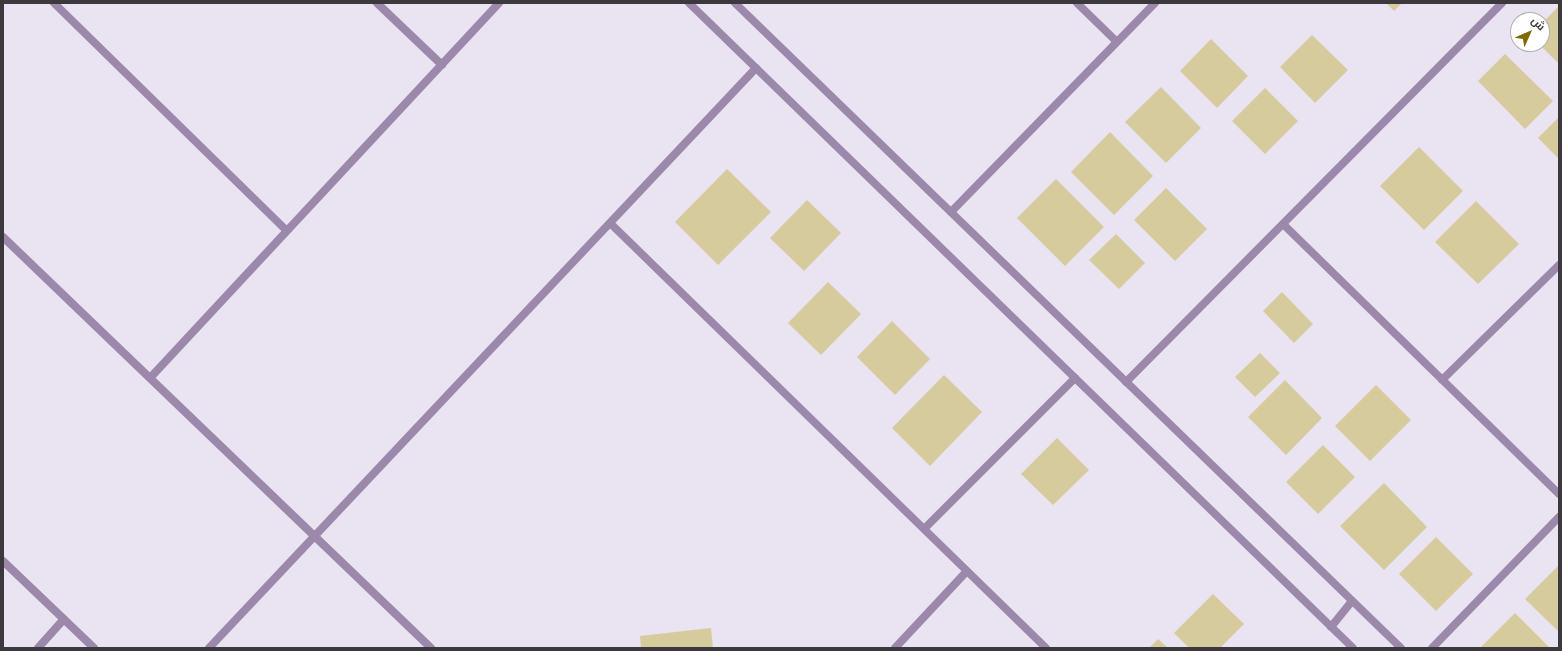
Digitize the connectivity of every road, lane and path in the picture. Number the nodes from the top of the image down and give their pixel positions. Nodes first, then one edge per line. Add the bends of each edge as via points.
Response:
1 (54, 3) edge
2 (377, 3) edge
3 (499, 3) edge
4 (689, 3) edge
5 (735, 3) edge
6 (1077, 3) edge
7 (1155, 3) edge
8 (1502, 3) edge
9 (1117, 42) junction
10 (442, 65) junction
11 (756, 68) junction
12 (951, 212) junction
13 (610, 223) junction
14 (1283, 224) junction
15 (287, 231) junction
16 (3, 237) edge
17 (1559, 265) edge
18 (150, 378) junction
19 (1074, 378) junction
20 (1442, 380) junction
21 (1126, 382) junction
22 (1559, 494) edge
23 (1559, 517) edge
24 (924, 529) junction
25 (315, 536) junction
26 (3, 561) edge
27 (967, 571) junction
28 (1352, 601) junction
29 (64, 620) junction
30 (1331, 627) junction
31 (38, 648) edge
32 (94, 648) edge
33 (209, 648) edge
34 (431, 648) edge
35 (895, 648) edge
36 (1046, 648) edge
37 (1353, 648) edge
38 (1401, 648) edge
39 (1432, 648) edge

1 - 15 street
2 - 10 street
3 - 10 street
4 - 11 street
5 - 12 street
6 - 9 street
7 - 9 street
8 - 14 street
9 - 12 street
10 - 15 street
11 - 13 street
11 - 19 street
12 - 21 street
13 - 24 street
13 - 25 street
14 - 20 street
14 - 21 street
15 - 18 street
16 - 18 street
17 - 20 street
18 - 25 street
19 - 24 street
19 - 30 street
20 - 22 street
21 - 28 street
23 - 39 street
24 - 27 street
25 - 33 street
25 - 34 street
26 - 29 street
27 - 35 street
27 - 36 street
28 - 30 street
28 - 38 street
29 - 31 street
29 - 32 street
30 - 37 street

